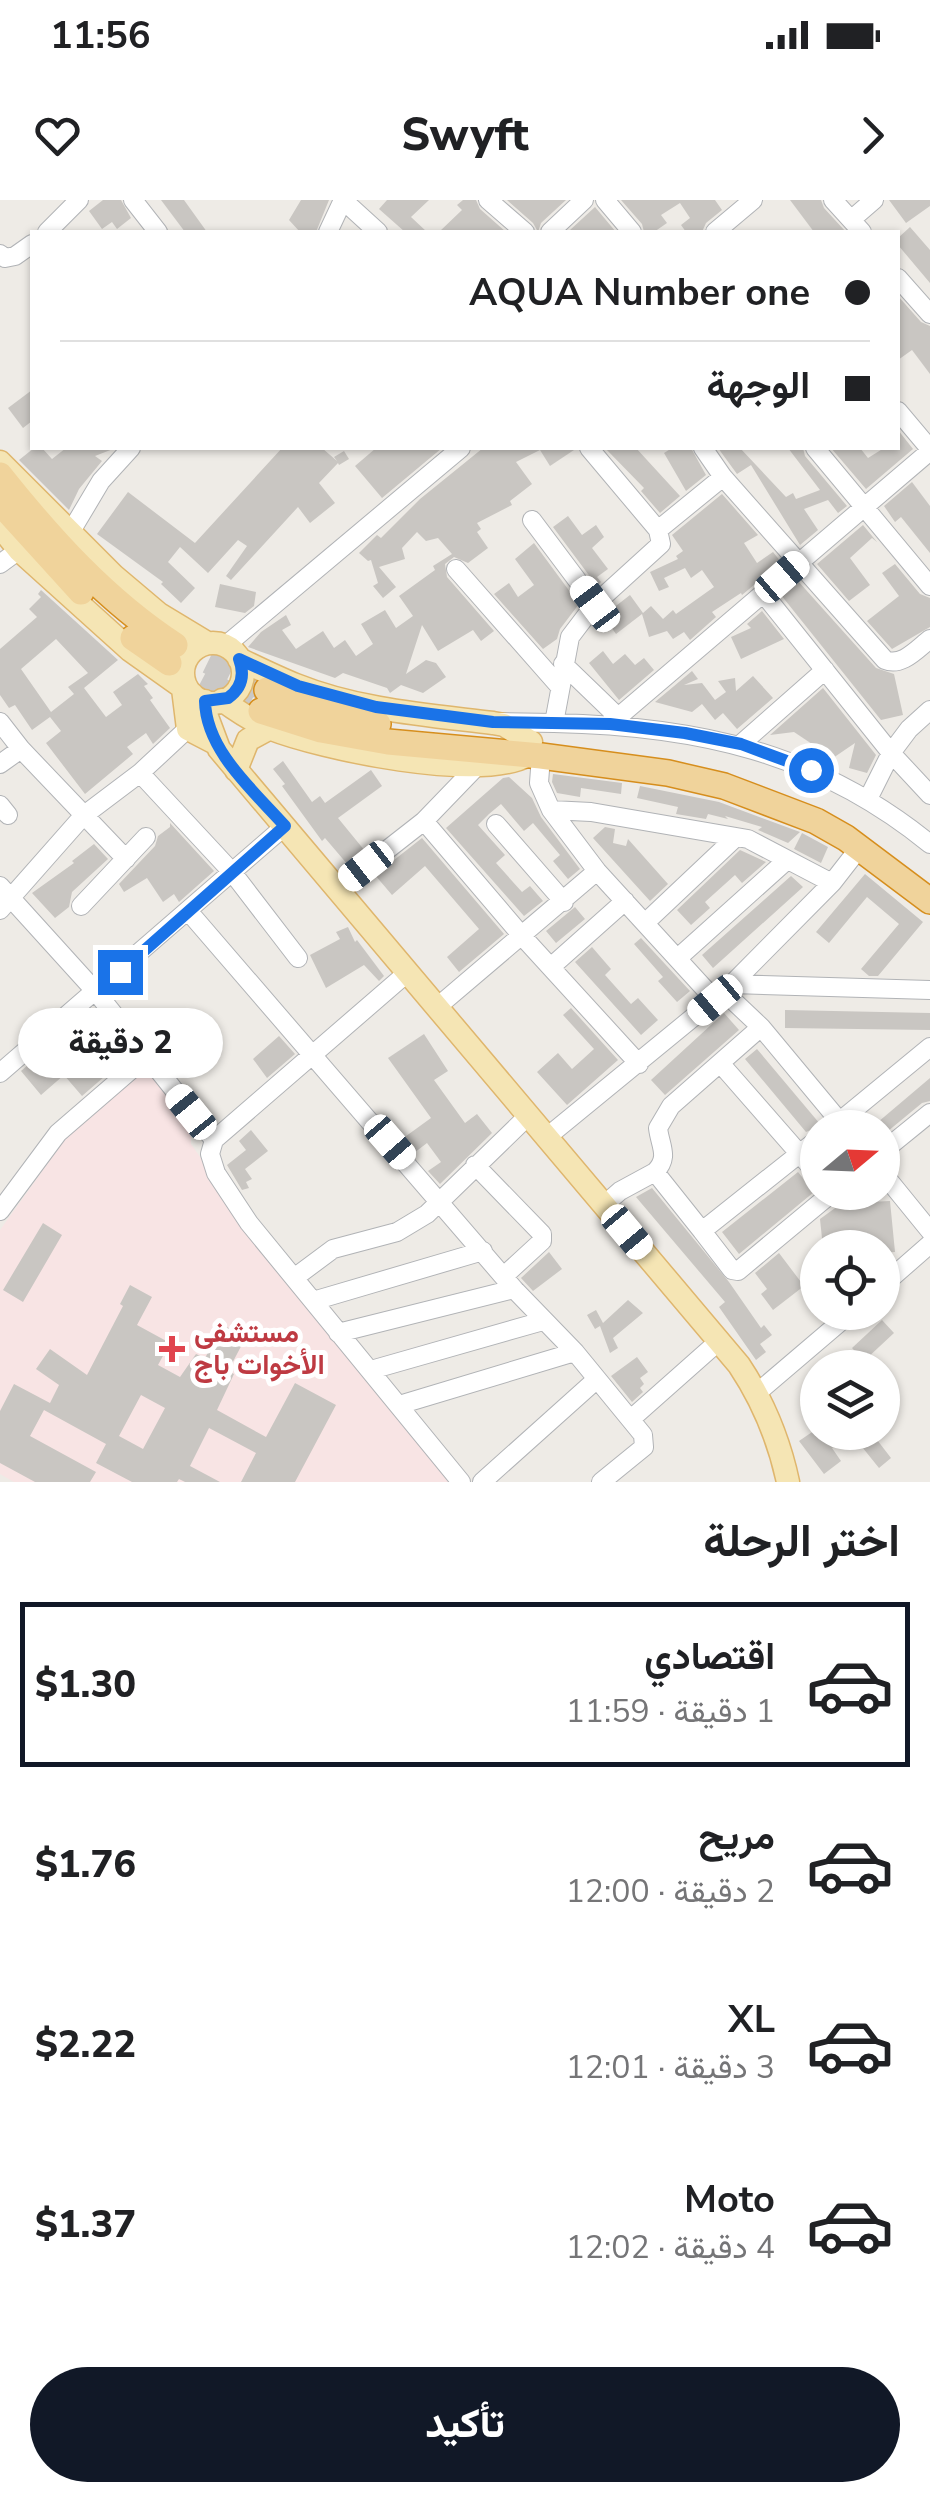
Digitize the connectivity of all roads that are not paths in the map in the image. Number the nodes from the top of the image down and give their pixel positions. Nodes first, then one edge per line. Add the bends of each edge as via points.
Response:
1 (79, 200) edge
2 (133, 200) edge
3 (488, 200) edge
4 (584, 200) edge
5 (605, 200) edge
6 (754, 200) edge
7 (832, 200) edge
8 (874, 200) edge
9 (357, 205) edge
10 (735, 216) junction
11 (857, 226) edge
12 (49, 230) edge
13 (156, 230) edge
14 (329, 230) edge
15 (376, 230) edge
16 (522, 230) edge
17 (552, 230) edge
18 (630, 230) edge
19 (718, 230) edge
20 (747, 230) edge
21 (30, 245) edge
22 (0, 254) edge
23 (900, 280) edge
24 (930, 314) edge
25 (900, 413) edge
26 (129, 450) edge
27 (459, 450) edge
28 (704, 450) edge
29 (817, 450) edge
30 (930, 450) edge
31 (601, 452) edge
32 (0, 462) edge
33 (0, 475) edge
34 (724, 477) junction
35 (0, 503) edge
36 (866, 508) junction
37 (532, 520) dead end
38 (658, 530) junction
39 (70, 533) junction
40 (5, 539) edge
41 (800, 560) junction
42 (456, 569) dead end
43 (930, 586) edge
44 (763, 593) junction
45 (595, 604) junction
46 (930, 639) edge
47 (224, 649) junction
48 (563, 664) junction
49 (825, 670) junction
50 (560, 687) junction
51 (202, 704) junction
52 (266, 710) junction
53 (930, 710) edge
54 (614, 720) junction
55 (0, 722) edge
56 (493, 722) junction
57 (554, 722) junction
58 (741, 744) junction
59 (217, 746) junction
60 (21, 749) junction
61 (533, 751) junction
62 (892, 753) junction
63 (0, 764) edge
64 (478, 765) junction
65 (236, 770) junction
66 (140, 772) junction
67 (930, 795) edge
68 (868, 799) junction
69 (551, 810) junction
70 (83, 816) junction
71 (424, 821) junction
72 (496, 824) dead end
73 (285, 826) junction
74 (146, 837) dead end
75 (736, 838) junction
76 (930, 844) edge
77 (860, 847) junction
78 (126, 859) junction
79 (788, 860) junction
80 (597, 871) junction
81 (232, 872) junction
82 (832, 882) junction
83 (930, 882) edge
84 (337, 888) junction
85 (4, 898) edge
86 (930, 901) edge
87 (564, 902) junction
88 (625, 902) junction
89 (82, 906) dead end
90 (189, 912) junction
91 (646, 922) junction
92 (522, 936) junction
93 (679, 957) junction
94 (298, 958) dead end
95 (552, 966) junction
96 (407, 973) junction
97 (930, 990) edge
98 (96, 992) junction
99 (724, 992) junction
100 (436, 1008) junction
101 (761, 1027) junction
102 (930, 1047) edge
103 (313, 1055) junction
104 (146, 1057) junction
105 (638, 1064) junction
106 (720, 1064) junction
107 (0, 1073) edge
108 (826, 1110) edge
109 (857, 1110) edge
110 (930, 1113) edge
111 (528, 1115) junction
112 (547, 1137) junction
113 (900, 1137) edge
114 (214, 1140) junction
115 (798, 1154) joint
116 (475, 1165) junction
117 (655, 1172) junction
118 (900, 1194) edge
119 (442, 1201) junction
120 (604, 1205) junction
121 (0, 1209) edge
122 (812, 1210) edge
123 (702, 1232) junction
124 (930, 1232) edge
125 (930, 1244) edge
126 (483, 1251) junction
127 (900, 1270) edge
128 (294, 1278) junction
129 (510, 1282) junction
130 (313, 1302) junction
131 (543, 1321) junction
132 (831, 1330) edge
133 (338, 1333) junction
134 (719, 1341) junction
135 (574, 1352) junction
136 (371, 1370) junction
137 (597, 1379) junction
138 (757, 1392) junction
139 (399, 1405) junction
140 (630, 1420) junction
141 (461, 1482) edge
142 (482, 1482) edge
143 (601, 1482) edge
144 (788, 1482) edge

1 - 12 street
2 - 13 street
3 - 16 street
4 - 17 street
5 - 18 street
6 - 10 street
7 - 11 street
8 - 11 street
9 - 14 street via 343,200
9 - 15 street
10 - 19 street
10 - 20 street
21 - 22 street via 15,256
23 - 24 street
25 - 30 street
26 - 39 street
27 - 47 street
28 - 34 street
29 - 36 street
30 - 36 street
31 - 38 street
32 - 39 main road
33 - 35 highway via 87,576 172,654 127,633 89,600
34 - 38 street
34 - 41 street
36 - 41 street
36 - 43 street
37 - 45 street
38 - 45 street via 660,544
39 - 47 main road via 159,614
40 - 51 main road
41 - 44 street
41 - 46 street via 885,660 904,660
42 - 50 street
44 - 49 street
44 - 54 street
45 - 48 street via 570,637
47 - 51 main road via 242,668 240,684 233,695
47 - 51 main road via 191,652 186,660 184,679
47 - 56 main road via 336,698
48 - 50 street
48 - 54 street
49 - 58 street
49 - 62 street
50 - 57 street
51 - 52 main road via 250,719
51 - 59 main road
51 - 59 main road
51 - 66 street
52 - 61 highway via 321,730 388,742
52 - 64 main road via 340,748
52 - 65 main road
53 - 62 street
54 - 57 street
54 - 58 street
55 - 60 street
56 - 57 street
56 - 61 main road via 516,731
58 - 68 street
59 - 65 main road
60 - 63 street
60 - 70 street
61 - 64 main road via 509,764
61 - 69 street
61 - 77 highway via 724,786
61 - 83 highway via 675,759 741,776 853,826
62 - 67 street
62 - 68 street
64 - 71 street
65 - 73 main road
66 - 70 street
66 - 81 street
68 - 76 street
69 - 75 street
69 - 80 street
70 - 78 street
70 - 85 street
71 - 84 street
71 - 92 street
72 - 87 street
73 - 81 street
73 - 84 main road
74 - 78 street
75 - 79 street
75 - 91 street
77 - 82 street
77 - 86 highway
78 - 89 street
79 - 82 street
79 - 93 street
80 - 87 street
80 - 88 street
81 - 90 street
81 - 94 street
82 - 99 street
84 - 96 main road
85 - 98 street
87 - 92 street
88 - 91 street
88 - 95 street
90 - 98 street
90 - 103 street
91 - 93 street
92 - 95 street
92 - 100 street
93 - 99 street
95 - 105 street
96 - 100 main road
96 - 103 street
97 - 99 street
98 - 104 street
98 - 107 street
99 - 101 street
99 - 105 street
100 - 111 main road
101 - 106 street
101 - 108 street
102 - 109 street
103 - 114 street
103 - 119 street
104 - 114 street
104 - 121 street via 58,1133
105 - 112 street
106 - 115 street
106 - 117 street via 660,1122 664,1161
110 - 113 street
111 - 112 main road
111 - 116 street
112 - 120 main road
114 - 128 street via 216,1173
115 - 123 street
116 - 119 street
116 - 129 street via 542,1234
117 - 120 street
117 - 123 street
118 - 124 street
119 - 126 street
119 - 128 street via 398,1232 333,1250
120 - 134 main road
122 - 123 street via 738,1270
125 - 127 street
126 - 129 street
126 - 130 street
128 - 130 street
129 - 131 street
129 - 133 street
130 - 133 street
131 - 135 street
131 - 136 street
132 - 138 street
133 - 136 street
134 - 138 main road
134 - 140 street
135 - 137 street
135 - 139 street
136 - 139 street
137 - 140 street
137 - 142 street
138 - 144 main road
139 - 141 street
140 - 143 street via 644,1447

